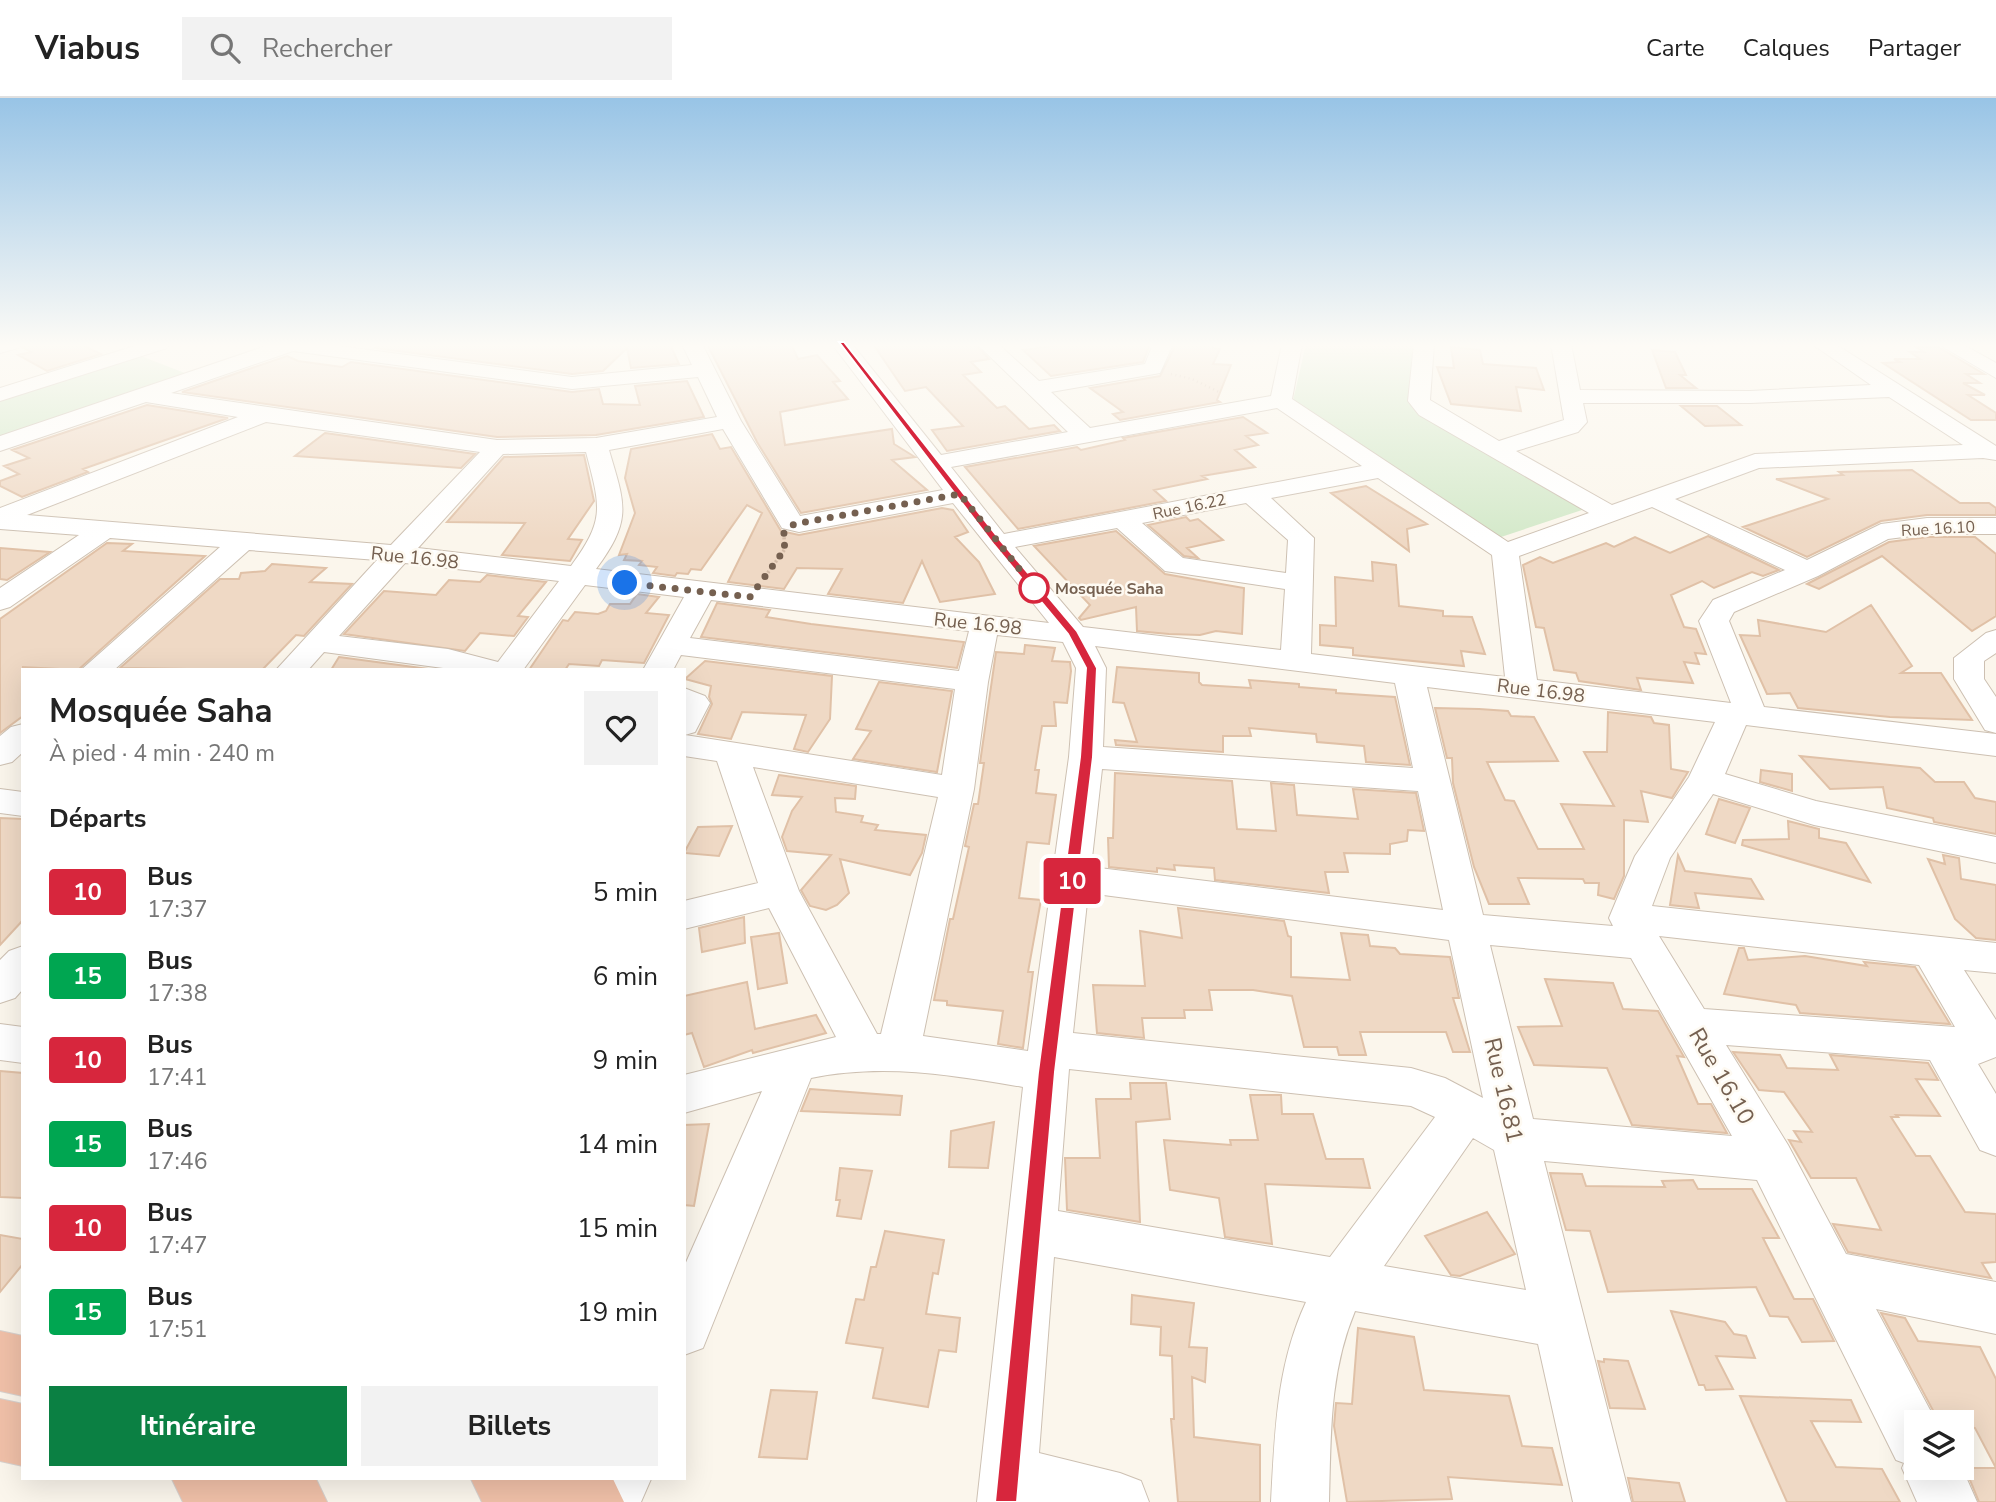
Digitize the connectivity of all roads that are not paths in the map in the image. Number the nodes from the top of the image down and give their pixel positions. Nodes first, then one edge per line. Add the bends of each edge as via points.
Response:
1 (101, 410) edge
2 (231, 410) edge
3 (724, 410) edge
4 (894, 410) edge
5 (1058, 410) edge
6 (1233, 410) edge
7 (1292, 410) edge
8 (1427, 410) edge
9 (1576, 410) edge
10 (1925, 410) edge
11 (264, 415) junction
12 (730, 421) junction
13 (1085, 436) junction
14 (0, 444) edge
15 (596, 445) junction
16 (497, 447) junction
17 (1494, 450) junction
18 (1992, 453) edge
19 (936, 463) junction
20 (1380, 470) junction
21 (1250, 493) junction
22 (960, 494) junction
23 (1655, 499) junction
24 (1610, 514) junction
25 (0, 519) edge
26 (1123, 520) junction
27 (1996, 526) edge
28 (103, 531) junction
29 (242, 542) junction
30 (997, 543) junction
31 (1505, 552) junction
32 (399, 554) junction
33 (1808, 569) junction
34 (575, 577) junction
35 (1298, 583) junction
36 (701, 592) junction
37 (0, 601) edge
38 (985, 624) junction
39 (1073, 633) junction
40 (1996, 639) edge
41 (317, 642) junction
42 (665, 658) edge
43 (1296, 662) junction
44 (473, 667) edge
45 (98, 668) edge
46 (293, 668) edge
47 (509, 668) edge
48 (1409, 677) junction
49 (972, 681) junction
50 (1522, 687) junction
51 (686, 698) edge
52 (1743, 716) junction
53 (686, 721) edge
54 (1996, 723) edge
55 (21, 736) edge
56 (686, 745) edge
57 (1996, 745) edge
58 (0, 754) edge
59 (732, 755) junction
60 (1086, 757) junction
61 (1704, 780) junction
62 (1434, 781) junction
63 (957, 789) junction
64 (0, 801) edge
65 (21, 804) edge
66 (1996, 850) edge
67 (1073, 878) junction
68 (779, 891) junction
69 (686, 914) edge
70 (1468, 928) junction
71 (1635, 931) junction
72 (1931, 950) junction
73 (1996, 958) edge
74 (21, 964) edge
75 (0, 987) edge
76 (1693, 1025) junction
77 (0, 1042) edge
78 (1943, 1043) junction
79 (21, 1045) edge
80 (882, 1052) junction
81 (1048, 1060) junction
82 (795, 1064) junction
83 (686, 1093) edge
84 (1465, 1113) junction
85 (1996, 1136) edge
86 (1516, 1138) junction
87 (1771, 1160) junction
88 (1032, 1230) junction
89 (1834, 1276) junction
90 (1340, 1285) junction
91 (1996, 1308) edge
92 (1560, 1322) junction
93 (686, 1324) edge
94 (0, 1361) edge
95 (21, 1366) edge
96 (1904, 1416) edge
97 (0, 1430) edge
98 (21, 1435) edge
99 (208, 1480) edge
100 (507, 1480) edge
101 (622, 1480) edge
102 (1937, 1480) edge
103 (1007, 1488) edge
104 (295, 1502) edge
105 (592, 1502) edge
106 (612, 1502) edge
107 (1120, 1502) edge
108 (1300, 1502) edge
109 (1602, 1502) edge
110 (1948, 1502) edge

1 - 14 street
2 - 11 street
3 - 12 street
4 - 19 street
5 - 13 street
6 - 13 street
7 - 20 street
8 - 17 street
9 - 17 street via 1570,428
10 - 18 street
11 - 16 street
11 - 25 street
12 - 15 street
12 - 22 street via 794,524
13 - 19 street
15 - 16 street
15 - 34 street via 612,503 611,520
16 - 32 street
17 - 24 street
18 - 23 street via 1773,458
19 - 22 street
20 - 21 street, Rue 16.22
20 - 31 street
21 - 26 street, Rue 16.22
21 - 35 street via 1301,538
22 - 30 street
23 - 24 street
23 - 33 street
24 - 31 street
25 - 28 street, Rue 16.98
26 - 30 street, Rue 16.22
26 - 35 street via 1175,565
27 - 33 street, Rue 16.10 via 1927,526 1881,532
28 - 29 street, Rue 16.98
28 - 37 street
29 - 32 street, Rue 16.98
29 - 45 street
30 - 39 street
31 - 50 street
32 - 34 street, Rue 16.98
32 - 41 street
33 - 52 street, Rue 16.10 via 1723,606 1714,621
34 - 36 street, Rue 16.98
34 - 47 street
35 - 43 street
36 - 38 street, Rue 16.98
36 - 42 street
38 - 39 street, Rue 16.98
38 - 49 street
39 - 43 street, Rue 16.98
39 - 60 street via 1091,668
40 - 54 street via 1969,657 1969,679
41 - 44 street
41 - 46 street
42 - 49 street
43 - 48 street, Rue 16.98
48 - 50 street, Rue 16.98
48 - 62 street, Rue 16.81
49 - 63 street
50 - 52 street, Rue 16.98
51 - 53 street via 694,703
52 - 57 street, Rue 16.98
52 - 61 street
55 - 58 street
56 - 59 street
59 - 63 street
59 - 68 street
60 - 62 street
60 - 67 street
61 - 66 street via 1814,813
61 - 71 street via 1653,856
62 - 70 street, Rue 16.81
63 - 80 street
64 - 65 street
67 - 70 street
67 - 81 street
68 - 69 street
68 - 80 street
70 - 71 street
70 - 86 street, Rue 16.81
71 - 72 street
71 - 76 street, Rue 16.10
72 - 73 street
72 - 78 street via 1984,1042 1978,1046
74 - 75 street
76 - 78 street
76 - 87 street, Rue 16.10
77 - 79 street
78 - 85 street
80 - 81 street
80 - 82 street
81 - 84 street via 1411,1087
81 - 88 street
82 - 83 street
82 - 93 street
84 - 86 street
84 - 90 street
86 - 87 street
86 - 92 street, Rue 16.81
87 - 89 street, Rue 16.10
88 - 90 street
88 - 103 street
89 - 91 street
89 - 96 street, Rue 16.10
90 - 92 street
90 - 108 street via 1310,1363
92 - 109 street, Rue 16.81
94 - 95 highway
97 - 98 highway
99 - 104 highway
100 - 105 highway
101 - 106 street
102 - 110 street
103 - 107 street

